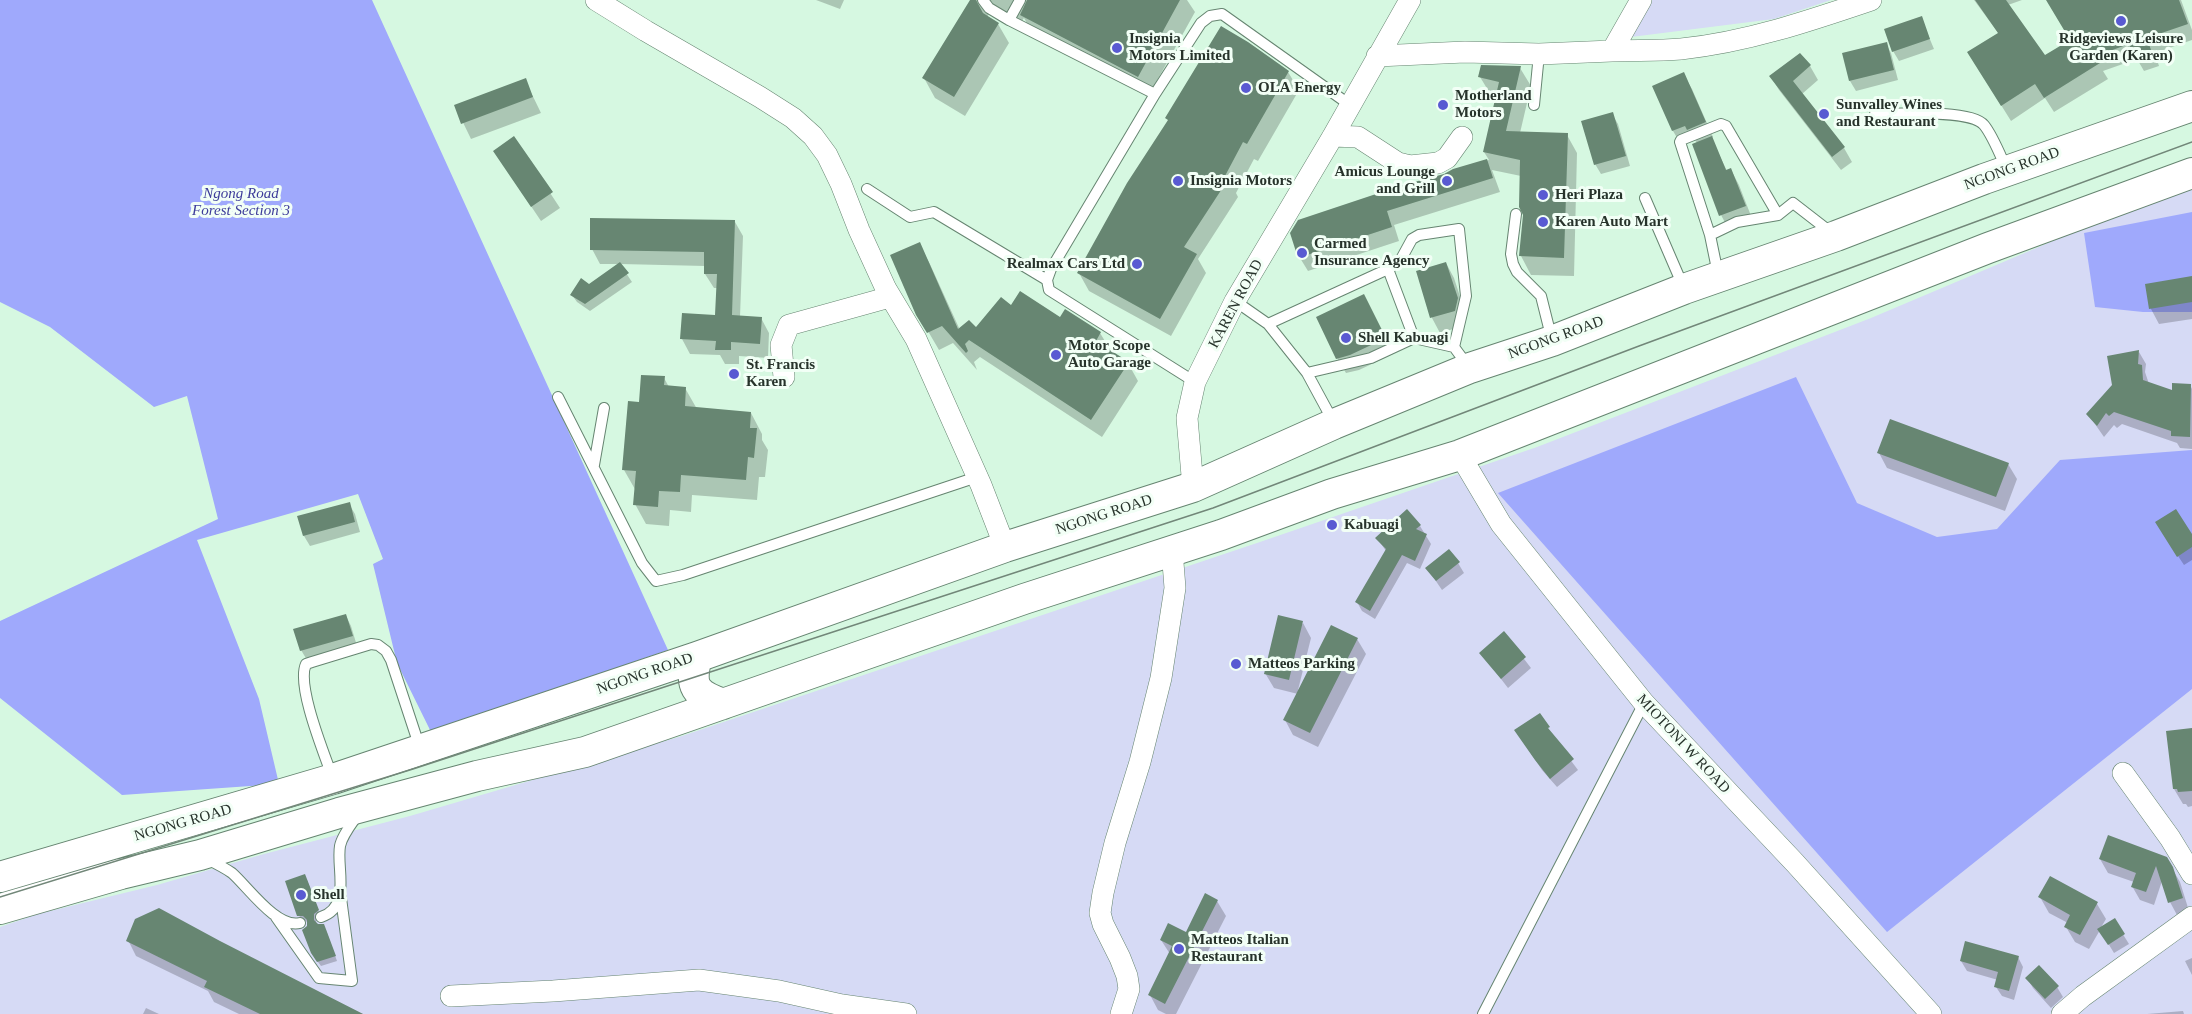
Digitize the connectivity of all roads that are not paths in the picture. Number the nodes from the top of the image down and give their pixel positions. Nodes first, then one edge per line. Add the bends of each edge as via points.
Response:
1 (596, 0) edge
2 (983, 0) edge
3 (1020, 0) edge
4 (1410, 0) edge
5 (1641, 0) edge
6 (1871, 0) edge
7 (1009, 20) junction
8 (1612, 51) junction
9 (1539, 54) junction
10 (1377, 56) junction
11 (1155, 94) junction
12 (1350, 105) junction
13 (1534, 105) dead end
14 (2192, 106) edge
15 (1875, 114) dead end
16 (1333, 136) junction
17 (1462, 137) dead end
18 (2007, 171) junction
19 (2192, 173) edge
20 (867, 189) dead end
21 (1645, 198) dead end
22 (1516, 214) dead end
23 (1778, 215) junction
24 (1710, 235) junction
25 (1836, 236) junction
26 (1388, 269) junction
27 (1718, 278) junction
28 (1047, 280) junction
29 (1684, 289) junction
30 (890, 297) junction
31 (1235, 301) junction
32 (1268, 324) junction
33 (1414, 338) junction
34 (1552, 340) junction
35 (1462, 357) junction
36 (1307, 373) junction
37 (783, 377) dead end
38 (1195, 382) junction
39 (558, 397) dead end
40 (604, 408) dead end
41 (1334, 423) junction
42 (1460, 455) junction
43 (594, 465) junction
44 (977, 477) junction
45 (1193, 487) junction
46 (1005, 547) junction
47 (1172, 550) junction
48 (697, 657) junction
49 (723, 704) junction
50 (1644, 704) junction
51 (421, 749) junction
52 (2123, 773) dead end
53 (333, 779) junction
54 (362, 807) junction
55 (200, 855) junction
56 (2192, 874) edge
57 (0, 877) edge
58 (341, 898) junction
59 (0, 909) edge
60 (321, 916) dead end
61 (276, 917) junction
62 (2192, 918) edge
63 (300, 923) dead end
64 (451, 996) dead end
65 (906, 1014) edge
66 (1121, 1014) edge
67 (1483, 1014) edge
68 (1930, 1014) edge
69 (2062, 1014) edge

1 - 30 street via 760,97 813,136 841,184
2 - 7 lane
3 - 7 lane
4 - 10 street, KAREN ROAD
5 - 8 street
6 - 8 street via 1788,28 1730,42 1680,49
7 - 11 lane
8 - 9 street
9 - 10 street
9 - 13 lane
10 - 12 street, KAREN ROAD
11 - 12 lane via 1201,23 1222,14
11 - 28 lane
12 - 16 street, KAREN ROAD
14 - 18 main road, NGONG ROAD
15 - 18 lane via 1959,114 1973,118 1983,123
16 - 17 street via 1358,137 1398,163 1410,166 1447,158
16 - 31 street, KAREN ROAD
18 - 25 main road, NGONG ROAD
19 - 42 main road via 1988,248
20 - 28 lane via 910,217 934,212
21 - 29 lane
22 - 34 lane via 1513,264 1540,296
23 - 24 lane via 1737,222
23 - 24 lane via 1726,126 1721,124 1680,142
23 - 25 lane via 1793,203
24 - 27 lane
25 - 27 main road, NGONG ROAD
26 - 32 lane
26 - 33 lane
26 - 35 lane via 1404,256 1412,239 1427,232 1459,229 1466,296
27 - 29 main road, NGONG ROAD
28 - 38 lane via 1049,290
29 - 34 main road, NGONG ROAD
30 - 37 street via 789,325 781,345
30 - 44 street via 916,339
31 - 32 lane
31 - 38 street, KAREN ROAD
32 - 36 lane
33 - 35 lane
33 - 36 lane via 1371,358
34 - 35 main road, NGONG ROAD
35 - 41 main road, NGONG ROAD
36 - 41 lane
38 - 45 street, KAREN ROAD via 1187,418
39 - 43 lane
40 - 43 lane
41 - 45 main road, NGONG ROAD
42 - 47 main road via 1332,494
42 - 50 street, MIOTONI W ROAD via 1501,524
43 - 44 lane via 642,563 656,581
44 - 46 street
45 - 46 main road, NGONG ROAD
46 - 48 main road, NGONG ROAD
47 - 49 main road
47 - 66 street via 1175,588 1161,678 1100,913 1127,976 1129,989
48 - 49 main road via 692,674 696,688 704,697
48 - 51 main road, NGONG ROAD
49 - 54 main road via 585,752
50 - 67 lane
50 - 68 street, MIOTONI W ROAD via 1795,863
51 - 53 main road, NGONG ROAD
51 - 53 lane via 395,669 386,651 378,645 306,664 303,679 308,702
52 - 56 street
53 - 57 main road, NGONG ROAD
54 - 55 main road
54 - 58 lane via 340,844
55 - 59 main road
55 - 61 lane via 231,872
58 - 60 lane via 327,915
58 - 61 lane via 352,981 319,978
61 - 63 lane
62 - 69 street
64 - 65 street via 699,980

